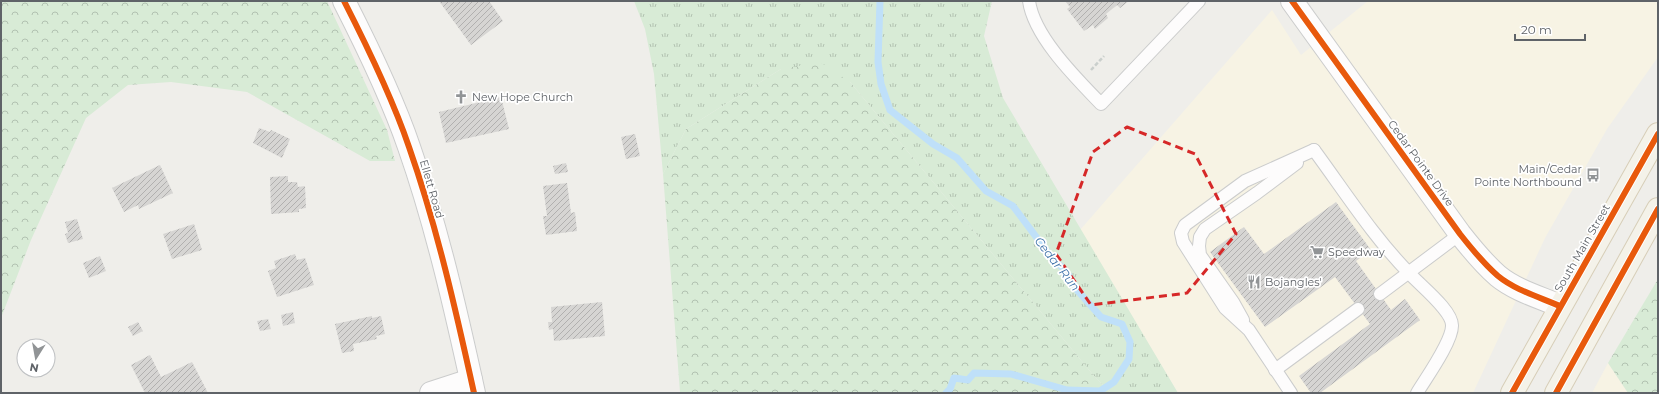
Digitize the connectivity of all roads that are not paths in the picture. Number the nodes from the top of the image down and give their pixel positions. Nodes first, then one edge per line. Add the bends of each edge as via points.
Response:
1 (344, 1) edge
2 (1029, 1) edge
3 (1199, 1) edge
4 (1292, 1) edge
5 (1658, 134) edge
6 (1314, 150) junction
7 (1658, 209) edge
8 (1460, 234) junction
9 (1409, 274) junction
10 (1380, 294) dead end
11 (1560, 306) junction
12 (1358, 309) dead end
13 (1249, 330) junction
14 (1275, 370) junction
15 (473, 387) edge
16 (431, 393) edge
17 (1291, 393) edge
18 (1417, 393) edge
19 (1512, 393) edge
20 (1556, 393) edge

1 - 15 street, Ellett Road via 372,55 409,145 436,237
2 - 3 lane via 1031,12 1059,59 1101,104
4 - 8 street, Cedar Pointe Drive
5 - 11 main road, South Main Street
6 - 9 lane via 1385,246
6 - 13 lane via 1205,228 1200,237 1199,246 1203,262 1233,302
6 - 13 lane via 1244,181 1185,225 1181,233 1183,242 1225,308
7 - 20 main road
8 - 9 lane
8 - 11 street, Cedar Pointe Drive via 1498,276 1524,291
9 - 10 lane
9 - 18 lane via 1446,311 1453,325 1450,337
11 - 19 main road, South Main Street
12 - 14 lane
13 - 14 lane
14 - 17 lane
15 - 16 street

